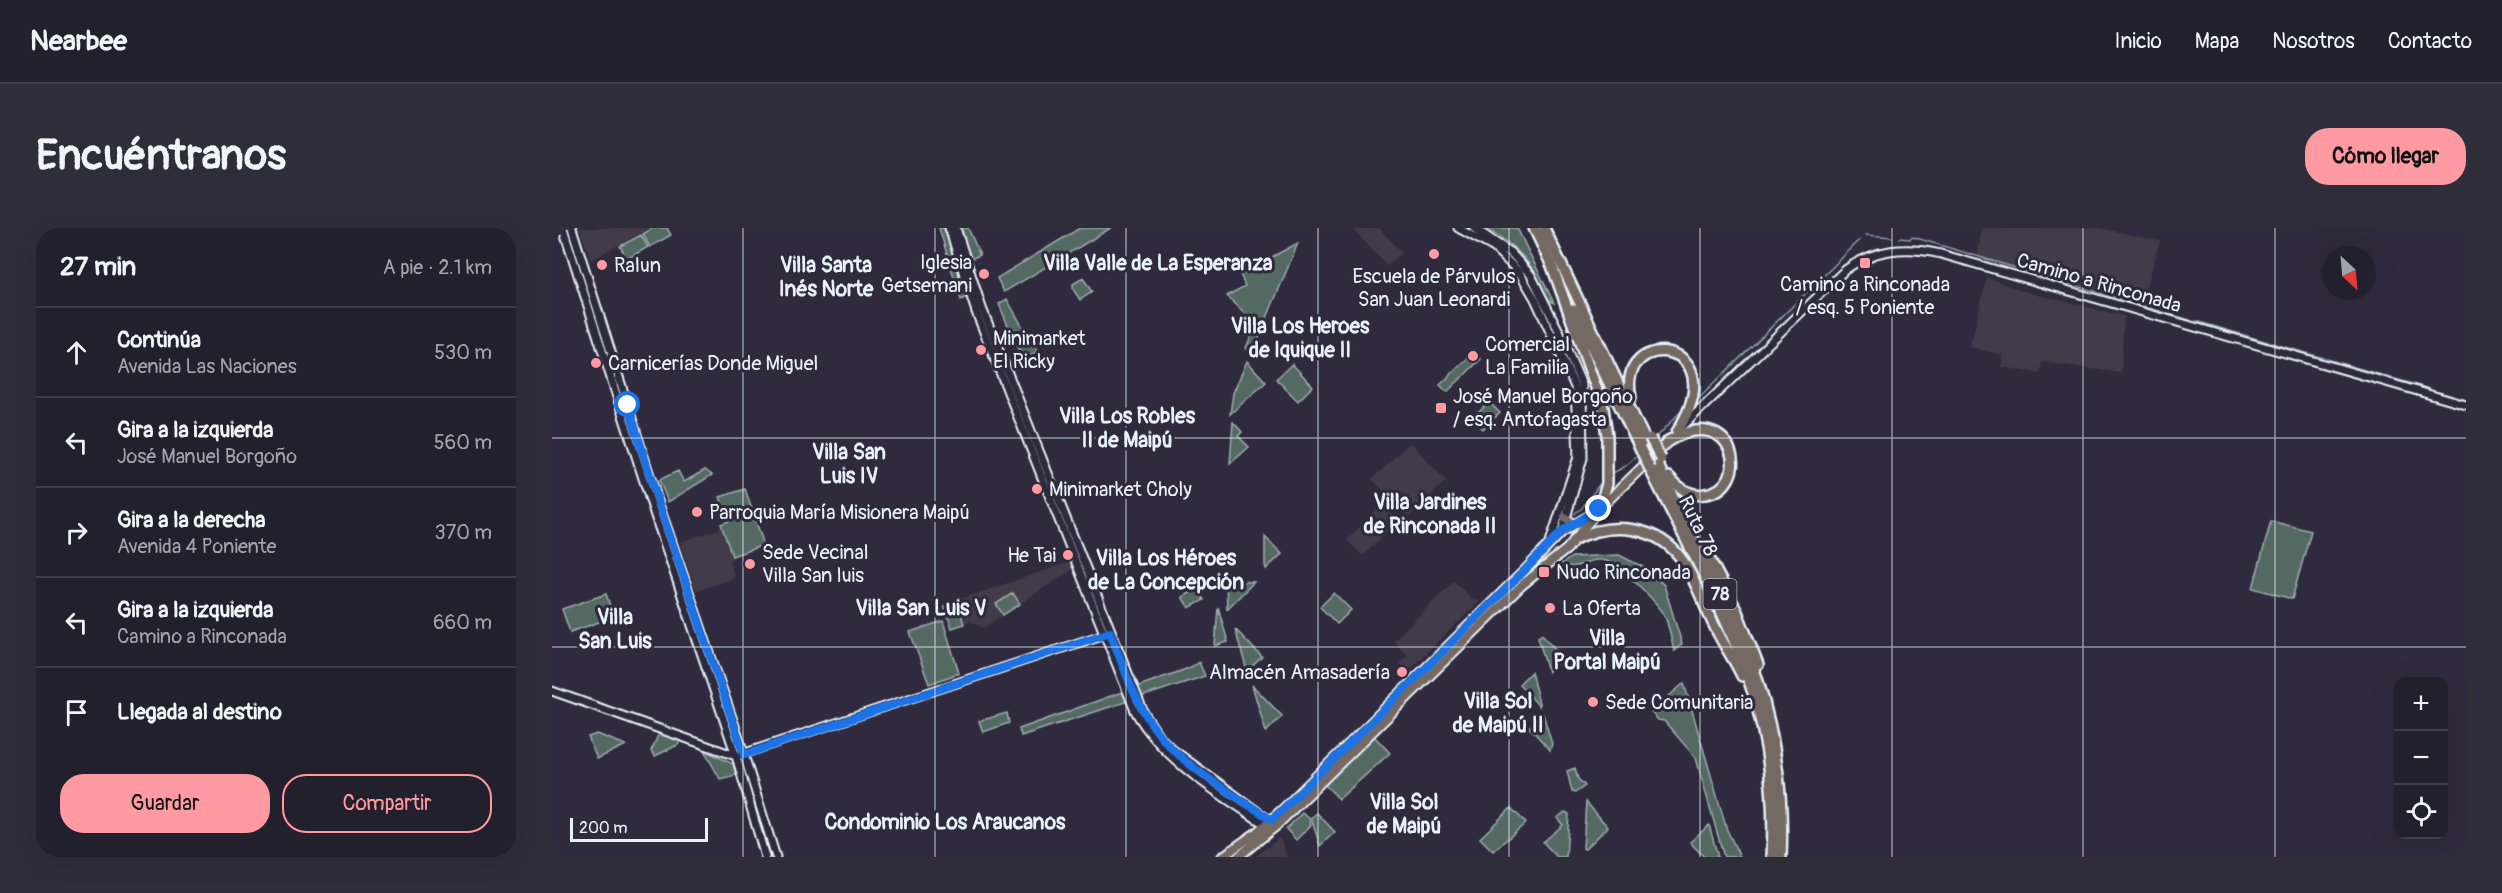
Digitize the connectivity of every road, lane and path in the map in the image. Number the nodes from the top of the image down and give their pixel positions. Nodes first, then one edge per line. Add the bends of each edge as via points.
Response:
1 (563, 228) edge
2 (572, 228) edge
3 (949, 228) edge
4 (956, 228) edge
5 (1458, 228) edge
6 (1474, 228) edge
7 (1534, 228) edge
8 (1544, 228) edge
9 (1551, 263) junction
10 (1567, 276) junction
11 (1631, 398) junction
12 (2466, 405) edge
13 (1677, 432) junction
14 (1028, 435) junction
15 (1668, 441) junction
16 (1645, 443) junction
17 (1656, 464) junction
18 (1669, 477) junction
19 (1599, 509) junction
20 (1565, 517) junction
21 (1573, 524) junction
22 (1562, 531) junction
23 (1550, 542) junction
24 (1573, 542) junction
25 (1562, 554) junction
26 (1107, 633) junction
27 (552, 690) edge
28 (1756, 706) junction
29 (1770, 729) junction
30 (744, 755) junction
31 (736, 756) junction
32 (1271, 823) junction
33 (765, 857) edge
34 (776, 857) edge
35 (1222, 857) edge
36 (1238, 857) edge
37 (1772, 857) edge
38 (1781, 857) edge

1 - 31 street
2 - 30 street
3 - 14 street via 974,309
4 - 14 street
5 - 23 street via 1494,248 1519,272 1575,387 1577,461
6 - 20 street via 1511,253 1531,275 1582,385 1583,458
7 - 9 highway, Ruta 78 / 78
8 - 10 highway, Ruta 78 / 78
9 - 16 highway, Ruta 78 / 78
9 - 19 highway via 1603,407 1607,484
10 - 11 highway
10 - 16 highway, Ruta 78 / 78
11 - 13 highway via 1629,377 1643,357 1666,351 1684,359 1692,372 1695,392
11 - 16 highway
12 - 13 street, Camino a Rinconada via 1941,254 1902,249 1875,254 1845,270
13 - 15 main road, Camino a Rinconada
14 - 26 street
15 - 18 highway via 1690,431 1708,431 1726,442 1733,459 1728,479 1710,493 1689,493
15 - 19 main road, Camino a Rinconada
16 - 17 highway, bridge
16 - 17 highway, Ruta 78 / 78, bridge
17 - 18 highway
17 - 28 highway, Ruta 78 / 78 via 1728,629
17 - 29 highway, Ruta 78 / 78 via 1738,630
18 - 29 highway via 1748,637 1764,686
19 - 21 main road, Camino a Rinconada
19 - 24 main road, Camino a Rinconada
20 - 21 main road
20 - 22 street
21 - 22 main road, Camino a Rinconada
22 - 23 main road, Camino a Rinconada
22 - 24 main road
23 - 25 main road via 1554,551
23 - 32 main road, Camino a Rinconada
24 - 25 main road, Camino a Rinconada
24 - 28 highway via 1603,529 1629,528 1669,546 1688,569
25 - 32 main road, Camino a Rinconada via 1522,585
26 - 30 street
26 - 32 street via 1131,701 1153,738 1181,765
27 - 31 street
28 - 37 highway, Ruta 78 / 78 via 1771,790
29 - 38 highway, Ruta 78 / 78 via 1780,799
30 - 31 street
30 - 34 street
31 - 33 street
32 - 35 main road, Camino a Rinconada
32 - 36 main road, Camino a Rinconada

